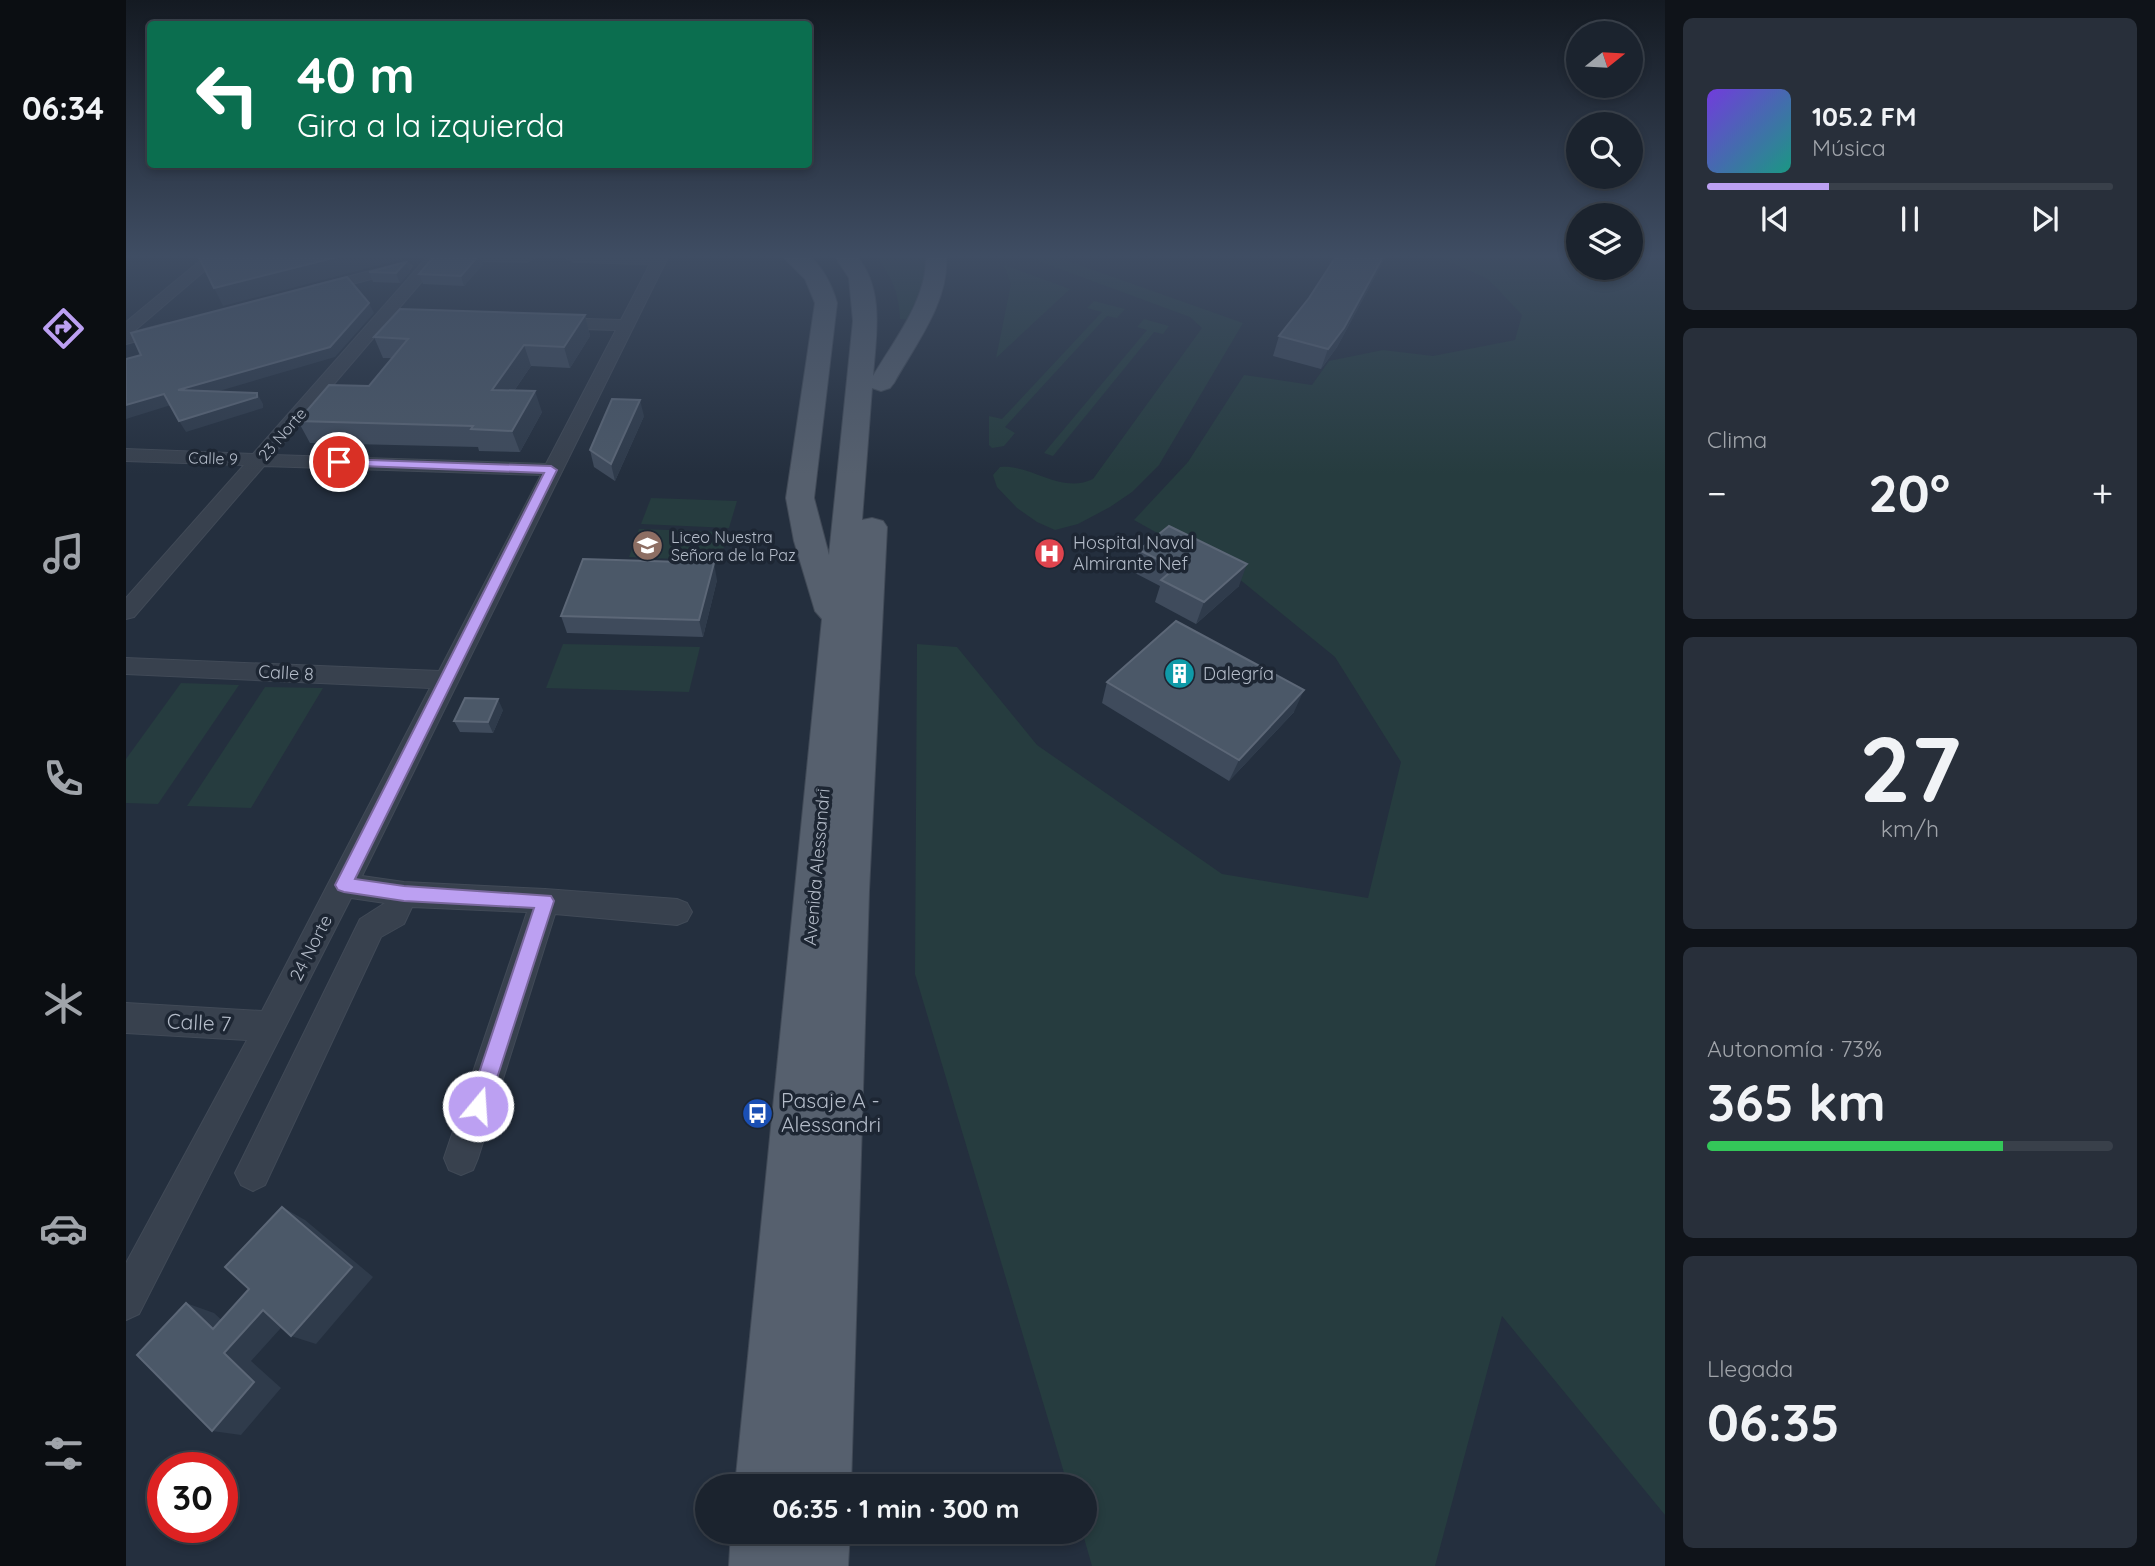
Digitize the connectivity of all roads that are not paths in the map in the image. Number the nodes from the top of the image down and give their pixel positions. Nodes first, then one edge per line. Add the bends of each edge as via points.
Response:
1 (168, 328) edge
2 (381, 328) edge
3 (623, 328) edge
4 (823, 328) edge
5 (864, 328) edge
6 (886, 328) edge
7 (910, 328) edge
8 (126, 339) edge
9 (881, 383) junction
10 (126, 455) edge
11 (259, 460) junction
12 (551, 470) junction
13 (126, 612) edge
14 (837, 631) junction
15 (126, 666) edge
16 (446, 680) junction
17 (344, 885) junction
18 (404, 894) junction
19 (545, 901) junction
20 (677, 912) dead end
21 (126, 1018) edge
22 (271, 1027) junction
23 (461, 1158) dead end
24 (253, 1173) dead end
25 (126, 1301) edge
26 (767, 1474) edge
27 (821, 1474) edge
28 (762, 1544) edge
29 (817, 1544) edge
30 (761, 1566) edge
31 (816, 1566) edge

1 - 8 street
2 - 11 street, 23 Norte
3 - 12 street, 24 Norte
4 - 14 main road via 800,498 804,527
5 - 14 main road, Avenida Alessandri
6 - 9 main road, Avenida Alessandri
7 - 9 main road
9 - 27 main road, Avenida Alessandri via 848,891
10 - 11 street, Calle 9
11 - 12 street, Calle 9
11 - 13 street, 23 Norte
12 - 16 street, 24 Norte
14 - 26 main road, Avenida Alessandri
15 - 16 street, Calle 8
16 - 17 street, 24 Norte
17 - 18 street
17 - 22 street, 24 Norte
18 - 19 street
18 - 24 street via 394,915 370,928
19 - 20 street
19 - 23 street
21 - 22 street, Calle 7
22 - 25 street, 24 Norte
28 - 30 main road
29 - 31 main road

